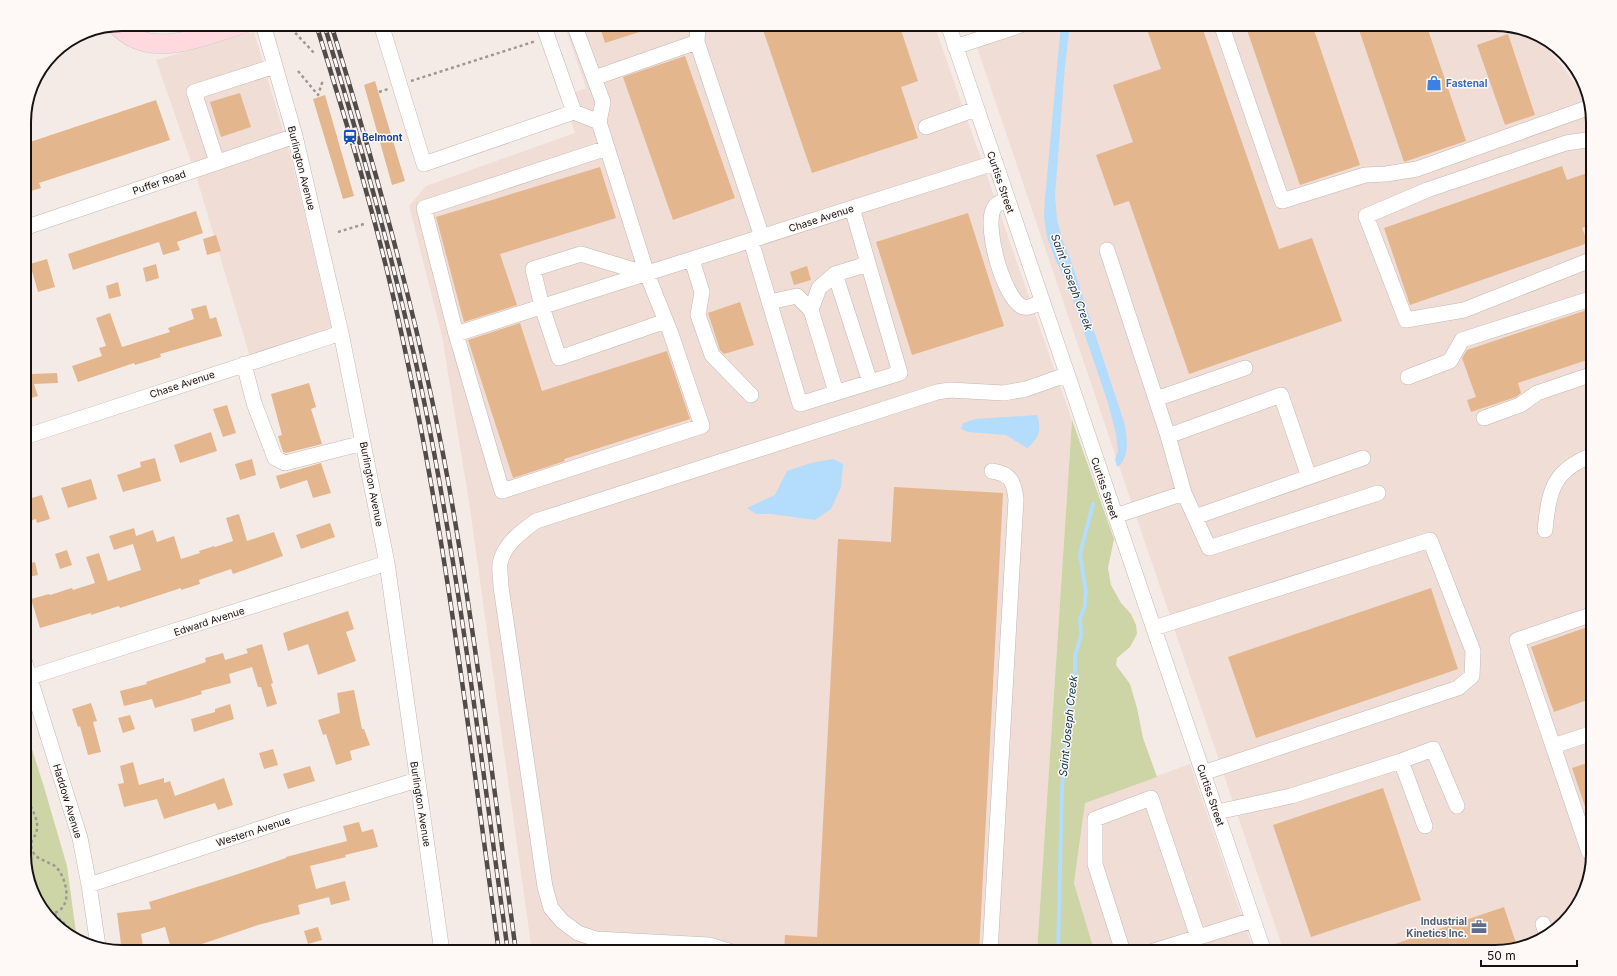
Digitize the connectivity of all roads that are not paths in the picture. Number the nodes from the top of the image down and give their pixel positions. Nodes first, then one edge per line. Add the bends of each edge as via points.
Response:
1 (123, 31) edge
2 (218, 31) edge
3 (265, 31) edge
4 (383, 31) edge
5 (546, 31) edge
6 (577, 31) edge
7 (698, 31) edge
8 (950, 31) edge
9 (1003, 31) edge
10 (1223, 31) edge
11 (697, 42) junction
12 (955, 47) junction
13 (275, 66) junction
14 (594, 78) junction
15 (976, 109) junction
16 (1585, 109) edge
17 (574, 112) junction
18 (599, 122) junction
19 (926, 127) dead end
20 (295, 136) junction
21 (1586, 140) edge
22 (608, 148) junction
23 (217, 162) junction
24 (994, 163) junction
25 (1007, 199) junction
26 (852, 208) junction
27 (31, 226) edge
28 (757, 239) junction
29 (1107, 250) dead end
30 (692, 260) junction
31 (1586, 262) edge
32 (868, 264) junction
33 (647, 274) junction
34 (835, 274) junction
35 (1586, 300) edge
36 (770, 302) junction
37 (1042, 302) junction
38 (542, 307) junction
39 (811, 310) junction
40 (666, 321) junction
41 (341, 333) junction
42 (456, 334) junction
43 (244, 364) junction
44 (1245, 368) dead end
45 (1066, 374) junction
46 (1586, 376) edge
47 (1408, 377) dead end
48 (870, 382) junction
49 (836, 392) junction
50 (751, 395) dead end
51 (1156, 399) junction
52 (1484, 418) dead end
53 (31, 435) edge
54 (1168, 436) junction
55 (363, 443) junction
56 (1363, 458) dead end
57 (1586, 458) edge
58 (992, 471) dead end
59 (1309, 477) junction
60 (1378, 492) dead end
61 (1184, 493) junction
62 (1115, 516) junction
63 (1195, 517) junction
64 (1545, 530) dead end
65 (387, 563) junction
66 (1586, 616) edge
67 (1154, 628) junction
68 (31, 678) edge
69 (31, 691) edge
70 (1586, 735) edge
71 (1553, 746) junction
72 (1401, 761) junction
73 (1204, 773) junction
74 (417, 780) junction
75 (1457, 806) dead end
76 (1217, 812) junction
77 (1425, 826) dead end
78 (1586, 843) edge
79 (89, 885) junction
80 (1253, 920) junction
81 (1198, 937) junction
82 (97, 941) edge
83 (441, 945) edge
84 (709, 945) edge
85 (990, 945) edge
86 (1121, 945) edge
87 (1173, 945) edge
88 (1262, 945) edge

1 - 2 main road via 137,40 166,44
3 - 13 street, Burlington Avenue
4 - 17 street via 424,164
5 - 17 street
6 - 14 street
7 - 11 street
8 - 12 street, Curtiss Street
9 - 12 street
10 - 16 street via 1282,201 1366,175 1417,169
11 - 14 street
11 - 28 street
12 - 15 street, Curtiss Street
13 - 20 street, Burlington Avenue
13 - 23 street via 194,92
14 - 18 street via 603,102
15 - 19 street
15 - 24 street, Curtiss Street
17 - 18 street
18 - 22 street
20 - 23 street, Puffer Road
20 - 41 street, Burlington Avenue
21 - 31 street via 1559,145 1428,190 1366,216 1406,320 1464,310
22 - 33 street
22 - 42 street via 424,208
23 - 27 street, Puffer Road
24 - 25 street, Curtiss Street
24 - 26 street, Chase Avenue
25 - 37 street, Curtiss Street
25 - 37 street via 995,205 992,215 992,235 997,261 1016,301 1027,308
26 - 28 street, Chase Avenue
26 - 32 street
28 - 30 street, Chase Avenue
28 - 36 street
29 - 51 street
30 - 33 street, Chase Avenue
30 - 50 street via 702,292 698,315 712,355
32 - 34 street
32 - 48 street via 900,373
33 - 38 street, Chase Avenue
33 - 38 street via 581,254 533,269
33 - 40 street
34 - 39 street via 819,288
34 - 48 street
35 - 47 street via 1462,340 1450,361
36 - 39 street via 797,296
36 - 49 street via 800,404
37 - 45 street, Curtiss Street
38 - 40 street via 560,358
38 - 42 street, Chase Avenue
39 - 49 street
40 - 42 street via 702,426 502,491
41 - 43 street, Chase Avenue
41 - 55 street, Burlington Avenue
43 - 53 street, Chase Avenue
43 - 55 street via 254,403 275,458 285,463
44 - 51 street
45 - 62 street, Curtiss Street
45 - 84 street via 1026,389 1004,393 950,390 937,392 536,521 519,532 506,549 500,564 502,593 545,887 551,908 562,921 578,933 596,940
46 - 52 street via 1537,393 1520,405
48 - 49 street
51 - 54 street
54 - 59 street via 1281,395
54 - 61 street
55 - 65 street, Burlington Avenue
56 - 59 street
57 - 64 street via 1566,471 1553,486 1548,502
58 - 85 street via 1009,478 1014,486 1016,499
59 - 63 street
60 - 63 street via 1209,548
61 - 62 street
61 - 63 street
62 - 67 street, Curtiss Street
65 - 68 street, Edward Avenue
65 - 74 street, Burlington Avenue
66 - 71 street via 1517,640
67 - 73 street, Curtiss Street
67 - 73 street via 1430,540 1473,651 1472,676 1458,688
69 - 79 street, Haddow Avenue via 80,838
70 - 71 street
71 - 78 street
72 - 75 street via 1433,750
72 - 76 street via 1290,796
72 - 77 street
73 - 76 street, Curtiss Street
74 - 79 street, Western Avenue
74 - 83 street, Burlington Avenue
76 - 80 street, Curtiss Street
79 - 82 street, Haddow Avenue
80 - 81 street
80 - 88 street, Curtiss Street
81 - 86 street via 1151,798 1096,819 1095,864
81 - 87 street

